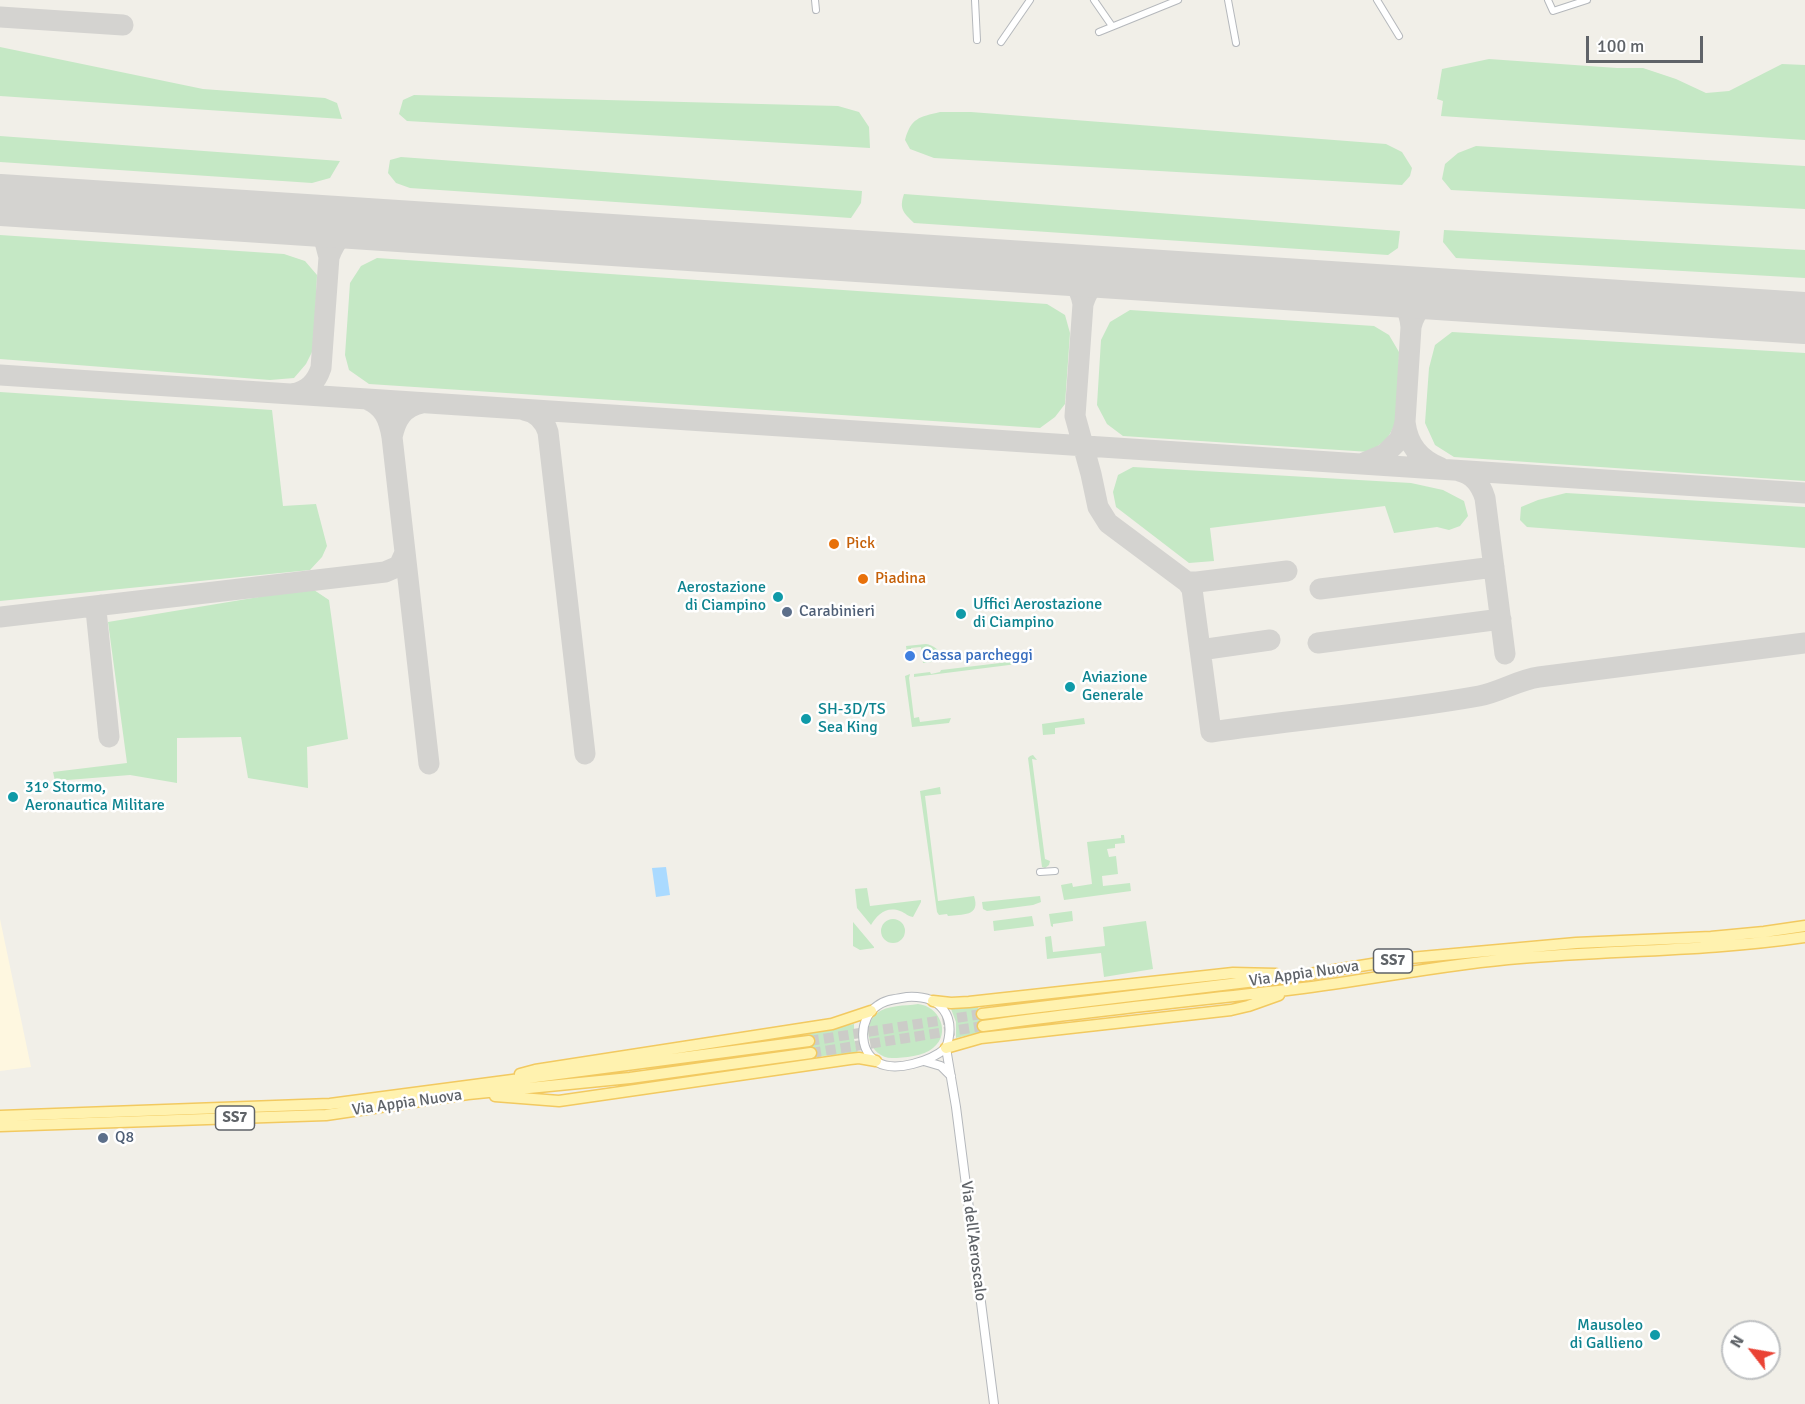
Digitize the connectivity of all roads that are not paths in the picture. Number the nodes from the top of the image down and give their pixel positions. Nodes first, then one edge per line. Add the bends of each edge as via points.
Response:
1 (815, 0) edge
2 (975, 0) edge
3 (1030, 0) edge
4 (1094, 0) edge
5 (1178, 0) edge
6 (1228, 0) edge
7 (1377, 0) edge
8 (1548, 0) edge
9 (1587, 0) edge
10 (816, 10) dead end
11 (1112, 26) junction
12 (1099, 32) dead end
13 (1399, 36) dead end
14 (977, 40) dead end
15 (1001, 42) dead end
16 (1236, 43) dead end
17 (1054, 871) dead end
18 (1040, 872) dead end
19 (1805, 926) edge
20 (1805, 937) edge
21 (1297, 976) junction
22 (1297, 988) junction
23 (933, 1001) junction
24 (871, 1011) junction
25 (982, 1014) tunnel mouth
26 (983, 1026) tunnel mouth
27 (809, 1041) tunnel mouth
28 (946, 1048) junction
29 (811, 1053) tunnel mouth
30 (876, 1061) junction
31 (924, 1061) junction
32 (952, 1078) junction
33 (476, 1086) junction
34 (468, 1094) junction
35 (0, 1111) edge
36 (36, 1115) junction
37 (0, 1116) edge
38 (0, 1126) edge
39 (994, 1404) edge

1 - 10 street
2 - 14 street
3 - 15 street
4 - 11 street
5 - 11 street
6 - 16 street
7 - 13 street
8 - 9 street via 1553,10
11 - 12 street
17 - 18 street
19 - 21 main road, Via Appia Nuova / SS7 via 1711,937 1576,943 1410,958
20 - 22 main road, Via Appia Nuova / SS7 via 1714,948 1519,958
21 - 23 main road via 1233,973 969,1002
21 - 25 main road, Via Appia Nuova / SS7
22 - 26 main road, Via Appia Nuova / SS7
22 - 28 main road via 1233,1009 981,1038
23 - 24 street via 915,997 890,1000
23 - 28 street via 949,1021
24 - 30 street via 863,1036
24 - 33 main road via 832,1024 535,1070
27 - 33 main road, Via Appia Nuova / SS7
28 - 31 street
28 - 32 street, Via dell'Aeroscalo
29 - 34 main road, Via Appia Nuova / SS7 via 630,1078
30 - 31 street via 892,1066
30 - 34 main road via 850,1059 559,1101
31 - 32 street via 941,1066
32 - 39 street, Via dell'Aeroscalo
33 - 36 main road, Via Appia Nuova / SS7 via 330,1104
34 - 38 main road, Via Appia Nuova / SS7 via 326,1115
35 - 36 main road
36 - 37 main road, Via Appia Nuova / SS7

